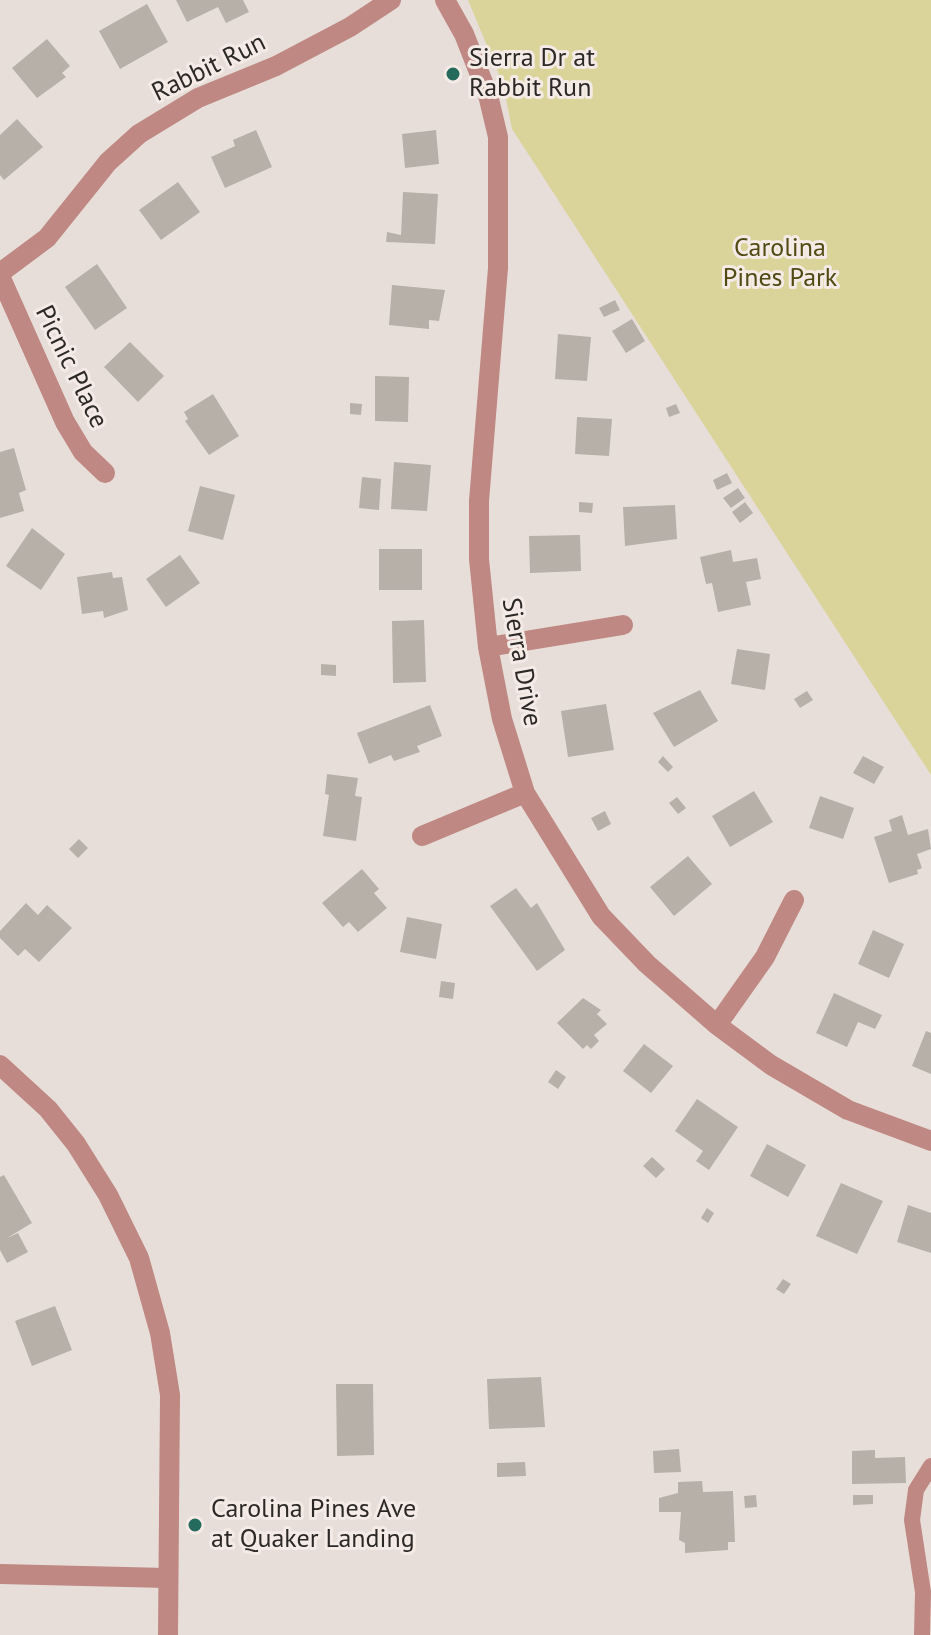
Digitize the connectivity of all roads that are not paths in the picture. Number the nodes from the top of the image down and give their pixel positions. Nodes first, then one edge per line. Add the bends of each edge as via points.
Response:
1 (391, 0) edge
2 (445, 0) edge
3 (0, 274) edge
4 (105, 473) dead end
5 (623, 625) dead end
6 (488, 647) junction
7 (525, 793) junction
8 (422, 836) dead end
9 (794, 900) dead end
10 (717, 1025) junction
11 (0, 1065) edge
12 (931, 1141) edge
13 (931, 1466) edge
14 (0, 1574) edge
15 (167, 1578) junction
16 (168, 1635) edge
17 (922, 1635) edge

1 - 3 street, Rabbit Run via 276,66 198,98 139,134 108,162 47,238
2 - 6 street, Sierra Drive via 483,83 498,137 498,268 479,501
3 - 4 street, Picnic Place via 65,422 83,452
5 - 6 street
6 - 7 street, Sierra Drive via 502,719
7 - 8 street
7 - 10 street, Sierra Drive via 601,916
9 - 10 street via 765,957
10 - 12 street, Sierra Drive via 771,1065 848,1110
11 - 15 street via 48,1109 76,1144 139,1258 170,1395
13 - 17 lane via 916,1490 912,1520 923,1592
14 - 15 street
15 - 16 street

